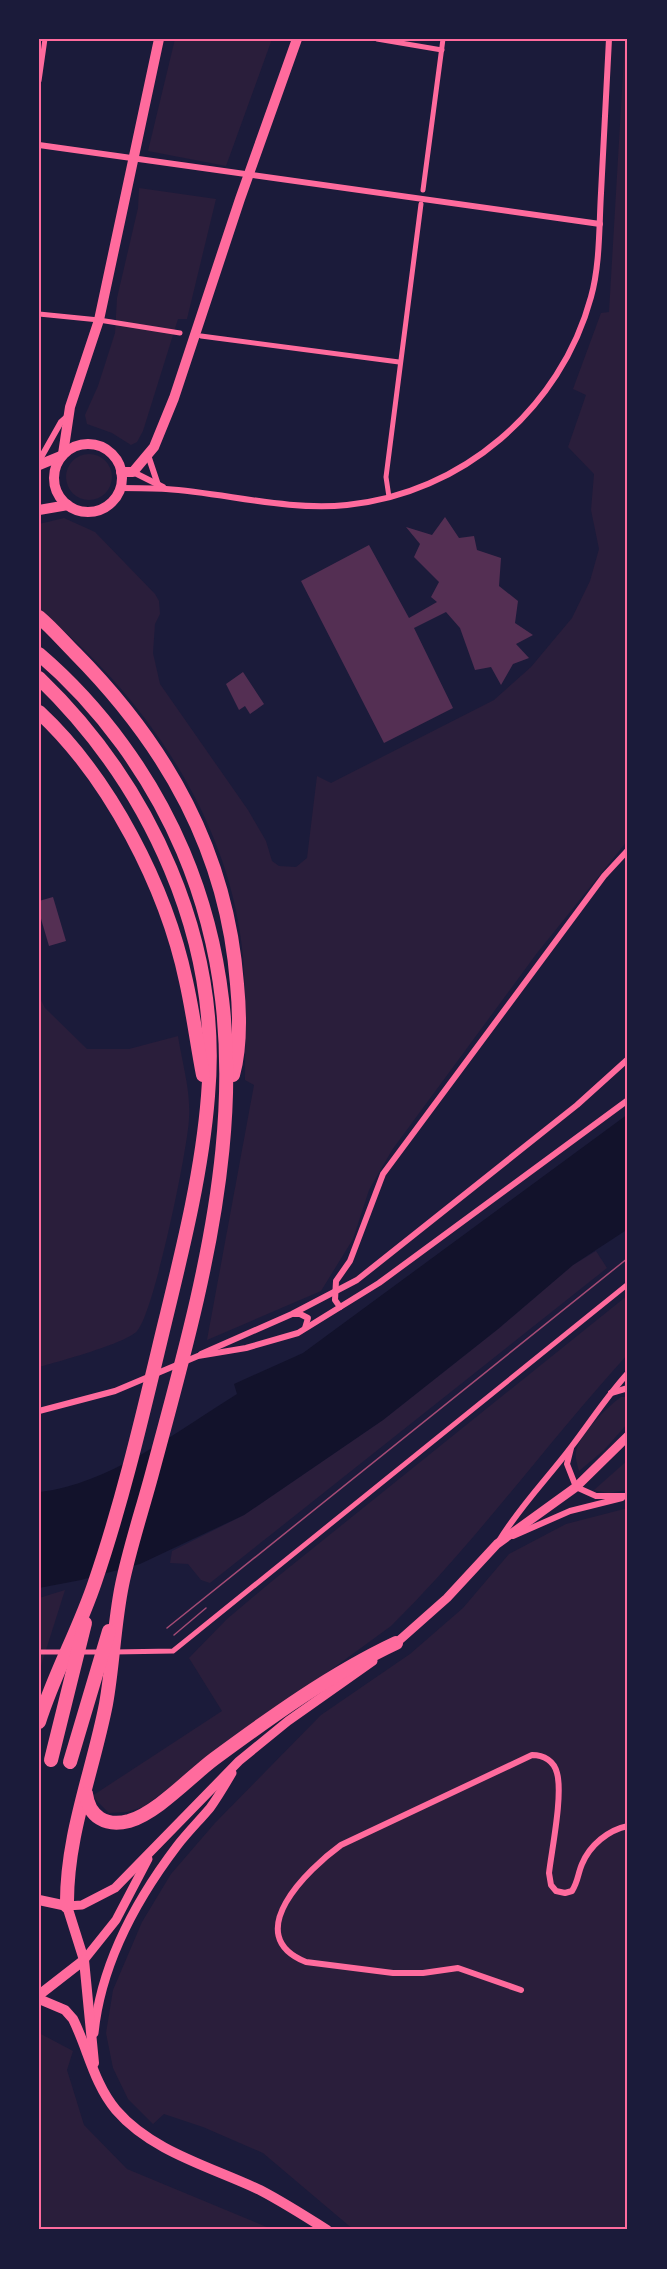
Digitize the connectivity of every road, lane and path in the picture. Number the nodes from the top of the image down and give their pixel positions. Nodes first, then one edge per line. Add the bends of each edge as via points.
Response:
1 (45, 39) edge
2 (159, 39) edge
3 (297, 39) edge
4 (377, 39) edge
5 (443, 39) edge
6 (609, 39) edge
7 (442, 50) junction
8 (39, 81) edge
9 (39, 145) edge
10 (132, 160) junction
11 (249, 175) junction
12 (423, 190) dead end
13 (421, 204) dead end
14 (600, 224) junction
15 (39, 314) edge
16 (99, 320) junction
17 (180, 333) dead end
18 (201, 336) dead end
19 (399, 362) junction
20 (69, 414) junction
21 (148, 454) junction
22 (62, 455) junction
23 (39, 463) edge
24 (121, 472) junction
25 (133, 472) junction
26 (159, 486) junction
27 (120, 488) junction
28 (167, 489) junction
29 (389, 497) junction
30 (68, 505) junction
31 (39, 510) edge
32 (39, 617) edge
33 (39, 626) edge
34 (73, 651) junction
35 (39, 654) edge
36 (39, 678) edge
37 (39, 712) edge
38 (628, 850) edge
39 (628, 1059) edge
40 (208, 1096) junction
41 (227, 1097) junction
42 (628, 1100) edge
43 (628, 1284) edge
44 (335, 1293) junction
45 (340, 1307) junction
46 (292, 1314) junction
47 (305, 1329) junction
48 (198, 1356) junction
49 (628, 1373) edge
50 (628, 1388) edge
51 (610, 1393) junction
52 (39, 1411) edge
53 (628, 1436) edge
54 (571, 1448) junction
55 (576, 1486) junction
56 (625, 1497) edge
57 (497, 1544) junction
58 (95, 1583) junction
59 (122, 1586) junction
60 (396, 1643) junction
61 (39, 1652) edge
62 (39, 1722) edge
63 (51, 1760) dead end
64 (239, 1761) junction
65 (70, 1762) dead end
66 (85, 1789) junction
67 (628, 1826) edge
68 (153, 1850) junction
69 (39, 1900) edge
70 (67, 1906) junction
71 (84, 1960) junction
72 (520, 1990) dead end
73 (39, 1997) edge
74 (93, 2047) junction
75 (94, 2071) junction
76 (327, 2230) edge

1 - 8 street
2 - 10 main road
3 - 11 main road
4 - 7 street
5 - 7 street
6 - 14 street
7 - 12 street
9 - 10 street
10 - 11 street
10 - 16 main road
11 - 14 street
11 - 21 main road via 174,398
13 - 19 street
14 - 29 street via 591,295 568,355 550,386 522,420 480,456 450,474
15 - 16 street
16 - 17 street
16 - 20 main road
18 - 19 street
19 - 29 street via 387,477
20 - 22 main road
20 - 23 street
21 - 25 main road
21 - 26 street
22 - 23 main road
22 - 24 main road via 82,444 92,444 112,453
22 - 30 main road via 54,475 55,487
24 - 25 main road
24 - 27 main road
25 - 26 street
26 - 28 street
27 - 28 street
27 - 30 main road via 111,503 96,511
28 - 29 street via 315,506
30 - 31 main road
32 - 34 highway
33 - 34 highway
34 - 41 highway via 109,688 162,759 211,857 235,950 237,1058
35 - 41 highway via 82,694 128,753 160,804 187,861 207,918 220,975 227,1029
36 - 40 highway via 113,763 145,813 173,876 202,978 208,1031
37 - 40 highway via 91,773 125,826 156,887 186,980
38 - 44 street via 604,876 398,1151 371,1199 350,1261 336,1281
39 - 44 street via 577,1105 371,1270
40 - 58 highway via 194,1194 175,1280 145,1407
41 - 59 highway via 224,1147 193,1311
42 - 45 street via 379,1283
43 - 61 street via 173,1651
44 - 45 street
44 - 46 street
45 - 47 street
46 - 47 street via 308,1318
46 - 48 street
47 - 48 street via 246,1348
48 - 52 street via 115,1391
49 - 51 street
50 - 51 street
51 - 54 street
53 - 55 street
54 - 55 street via 567,1464
54 - 57 street via 515,1514
55 - 56 street via 596,1496
55 - 57 street
56 - 57 street via 570,1511
57 - 60 street via 447,1598
58 - 62 highway
58 - 63 highway
59 - 65 highway
59 - 66 highway via 106,1701
60 - 64 street
60 - 66 highway via 242,1739 139,1818 117,1822 92,1814
64 - 68 street
64 - 74 street via 211,1807 146,1891 122,1936 96,2013
66 - 70 highway via 69,1860
67 - 72 street via 607,1834 593,1847 582,1863 572,1891 556,1891 549,1873 558,1778 552,1763 532,1755 341,1845 302,1879 279,1918 281,1942 294,1958 306,1962 393,1973 458,1968
68 - 70 street via 109,1892 82,1905
68 - 71 street via 116,1920
69 - 70 main road
70 - 71 main road
71 - 73 main road
71 - 74 main road
73 - 75 main road via 65,2010 73,2019
74 - 75 main road
75 - 76 main road via 115,2109 157,2144 261,2191

